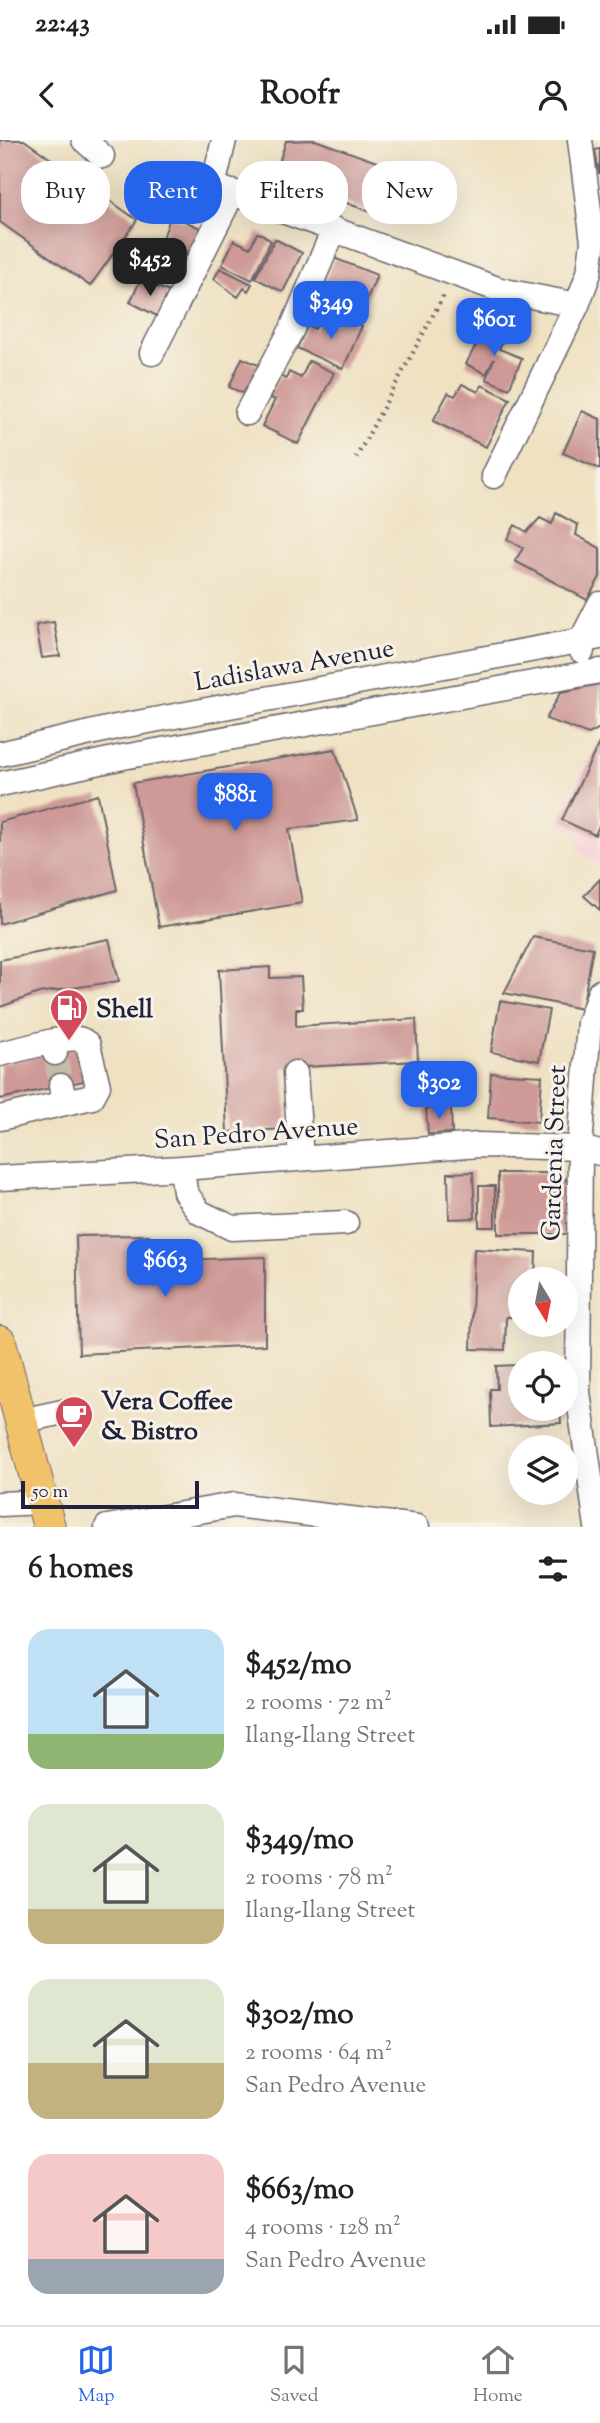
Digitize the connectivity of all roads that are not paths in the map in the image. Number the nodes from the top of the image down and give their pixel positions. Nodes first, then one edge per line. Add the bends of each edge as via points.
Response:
1 (224, 140) edge
2 (580, 140) edge
3 (233, 192) junction
4 (334, 229) junction
5 (596, 262) edge
6 (577, 305) junction
7 (152, 353) dead end
8 (247, 413) dead end
9 (494, 476) dead end
10 (600, 604) edge
11 (590, 639) edge
12 (593, 672) edge
13 (265, 699) junction
14 (271, 730) junction
15 (0, 754) edge
16 (0, 784) edge
17 (600, 992) edge
18 (0, 1054) edge
19 (295, 1073) dead end
20 (0, 1118) edge
21 (590, 1150) edge
22 (301, 1158) junction
23 (182, 1168) junction
24 (0, 1178) edge
25 (346, 1223) dead end
26 (0, 1342) edge
27 (67, 1411) dead end
28 (21, 1421) junction
29 (0, 1504) edge
30 (46, 1514) edge
31 (107, 1527) edge
32 (417, 1527) edge
33 (597, 1527) edge

1 - 3 street via 214,182
2 - 5 street
3 - 4 street
3 - 7 street
4 - 6 street via 500,290
4 - 8 street via 292,329
5 - 6 street
6 - 9 street
10 - 11 street
11 - 12 street
11 - 13 street, Ladislawa Avenue
12 - 14 street
13 - 14 street
13 - 15 street, Ladislawa Avenue
14 - 16 street
17 - 21 street, Gardenia Street via 589,1023
18 - 20 street via 54,1047 79,1038 85,1040 98,1086 92,1097 63,1095
19 - 22 street
21 - 22 street, San Pedro Avenue via 479,1145
21 - 33 street, Gardenia Street via 578,1392
22 - 23 street, San Pedro Avenue
23 - 24 street, San Pedro Avenue
23 - 25 street via 184,1192 199,1212 232,1228
26 - 28 main road
27 - 28 street
28 - 30 main road
29 - 30 street
31 - 32 street via 234,1505

